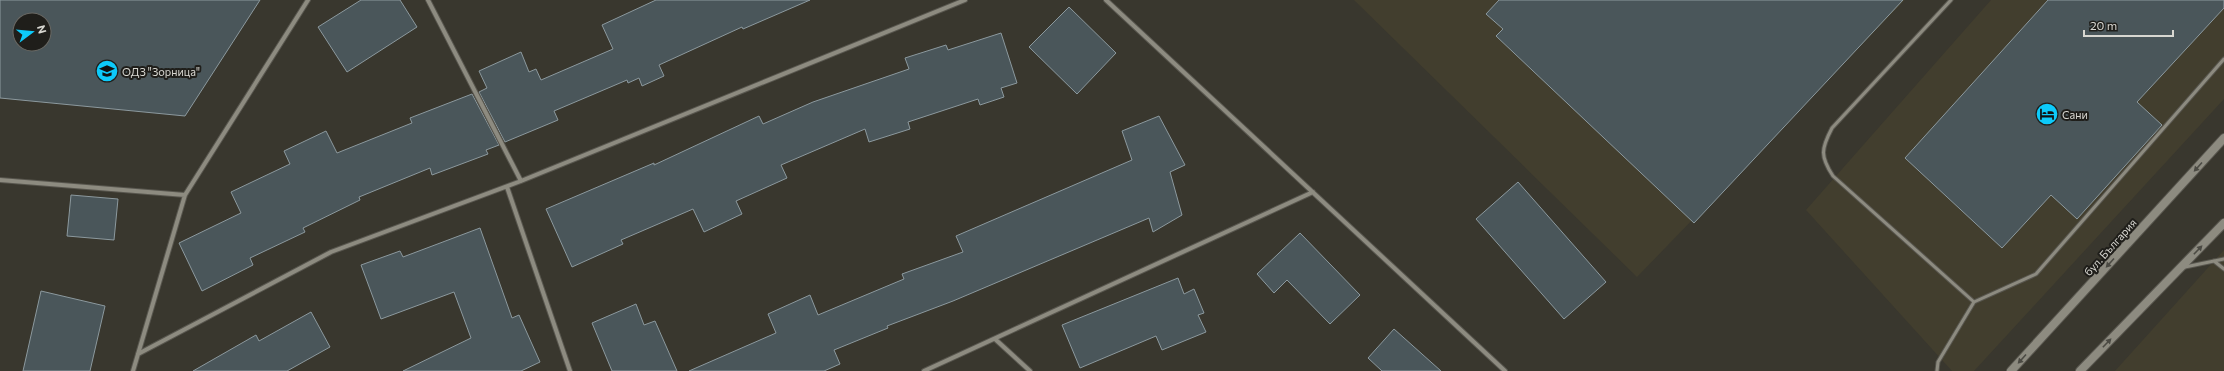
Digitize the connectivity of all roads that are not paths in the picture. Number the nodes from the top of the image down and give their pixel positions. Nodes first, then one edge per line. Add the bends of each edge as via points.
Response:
1 (308, 0) edge
2 (428, 0) edge
3 (965, 0) edge
4 (1106, 0) edge
5 (1951, 0) edge
6 (2224, 59) edge
7 (2224, 138) edge
8 (0, 180) edge
9 (521, 181) junction
10 (507, 187) junction
11 (1312, 192) junction
12 (185, 195) junction
13 (2224, 223) edge
14 (2224, 259) edge
15 (2214, 261) junction
16 (2181, 268) junction
17 (2224, 269) edge
18 (1974, 302) junction
19 (995, 339) junction
20 (138, 354) junction
21 (133, 371) edge
22 (570, 371) edge
23 (924, 371) edge
24 (1030, 371) edge
25 (1505, 371) edge
26 (1937, 371) edge
27 (2011, 371) edge
28 (2080, 371) edge

1 - 12 street
2 - 9 street
3 - 9 street
4 - 11 street
5 - 18 lane via 1832,128 1824,144 1824,162 1833,176
6 - 18 lane via 2036,274
7 -> 27 main road, бул. България
8 - 12 street
9 - 10 street
10 - 20 street via 331,252
10 - 22 street
11 - 19 street
11 - 25 street
12 - 20 street
16 -> 13 main road
14 - 15 lane
15 - 16 lane
15 - 17 lane
28 -> 16 main road
18 - 26 lane via 1938,362
19 - 23 street
19 - 24 street
20 - 21 street

